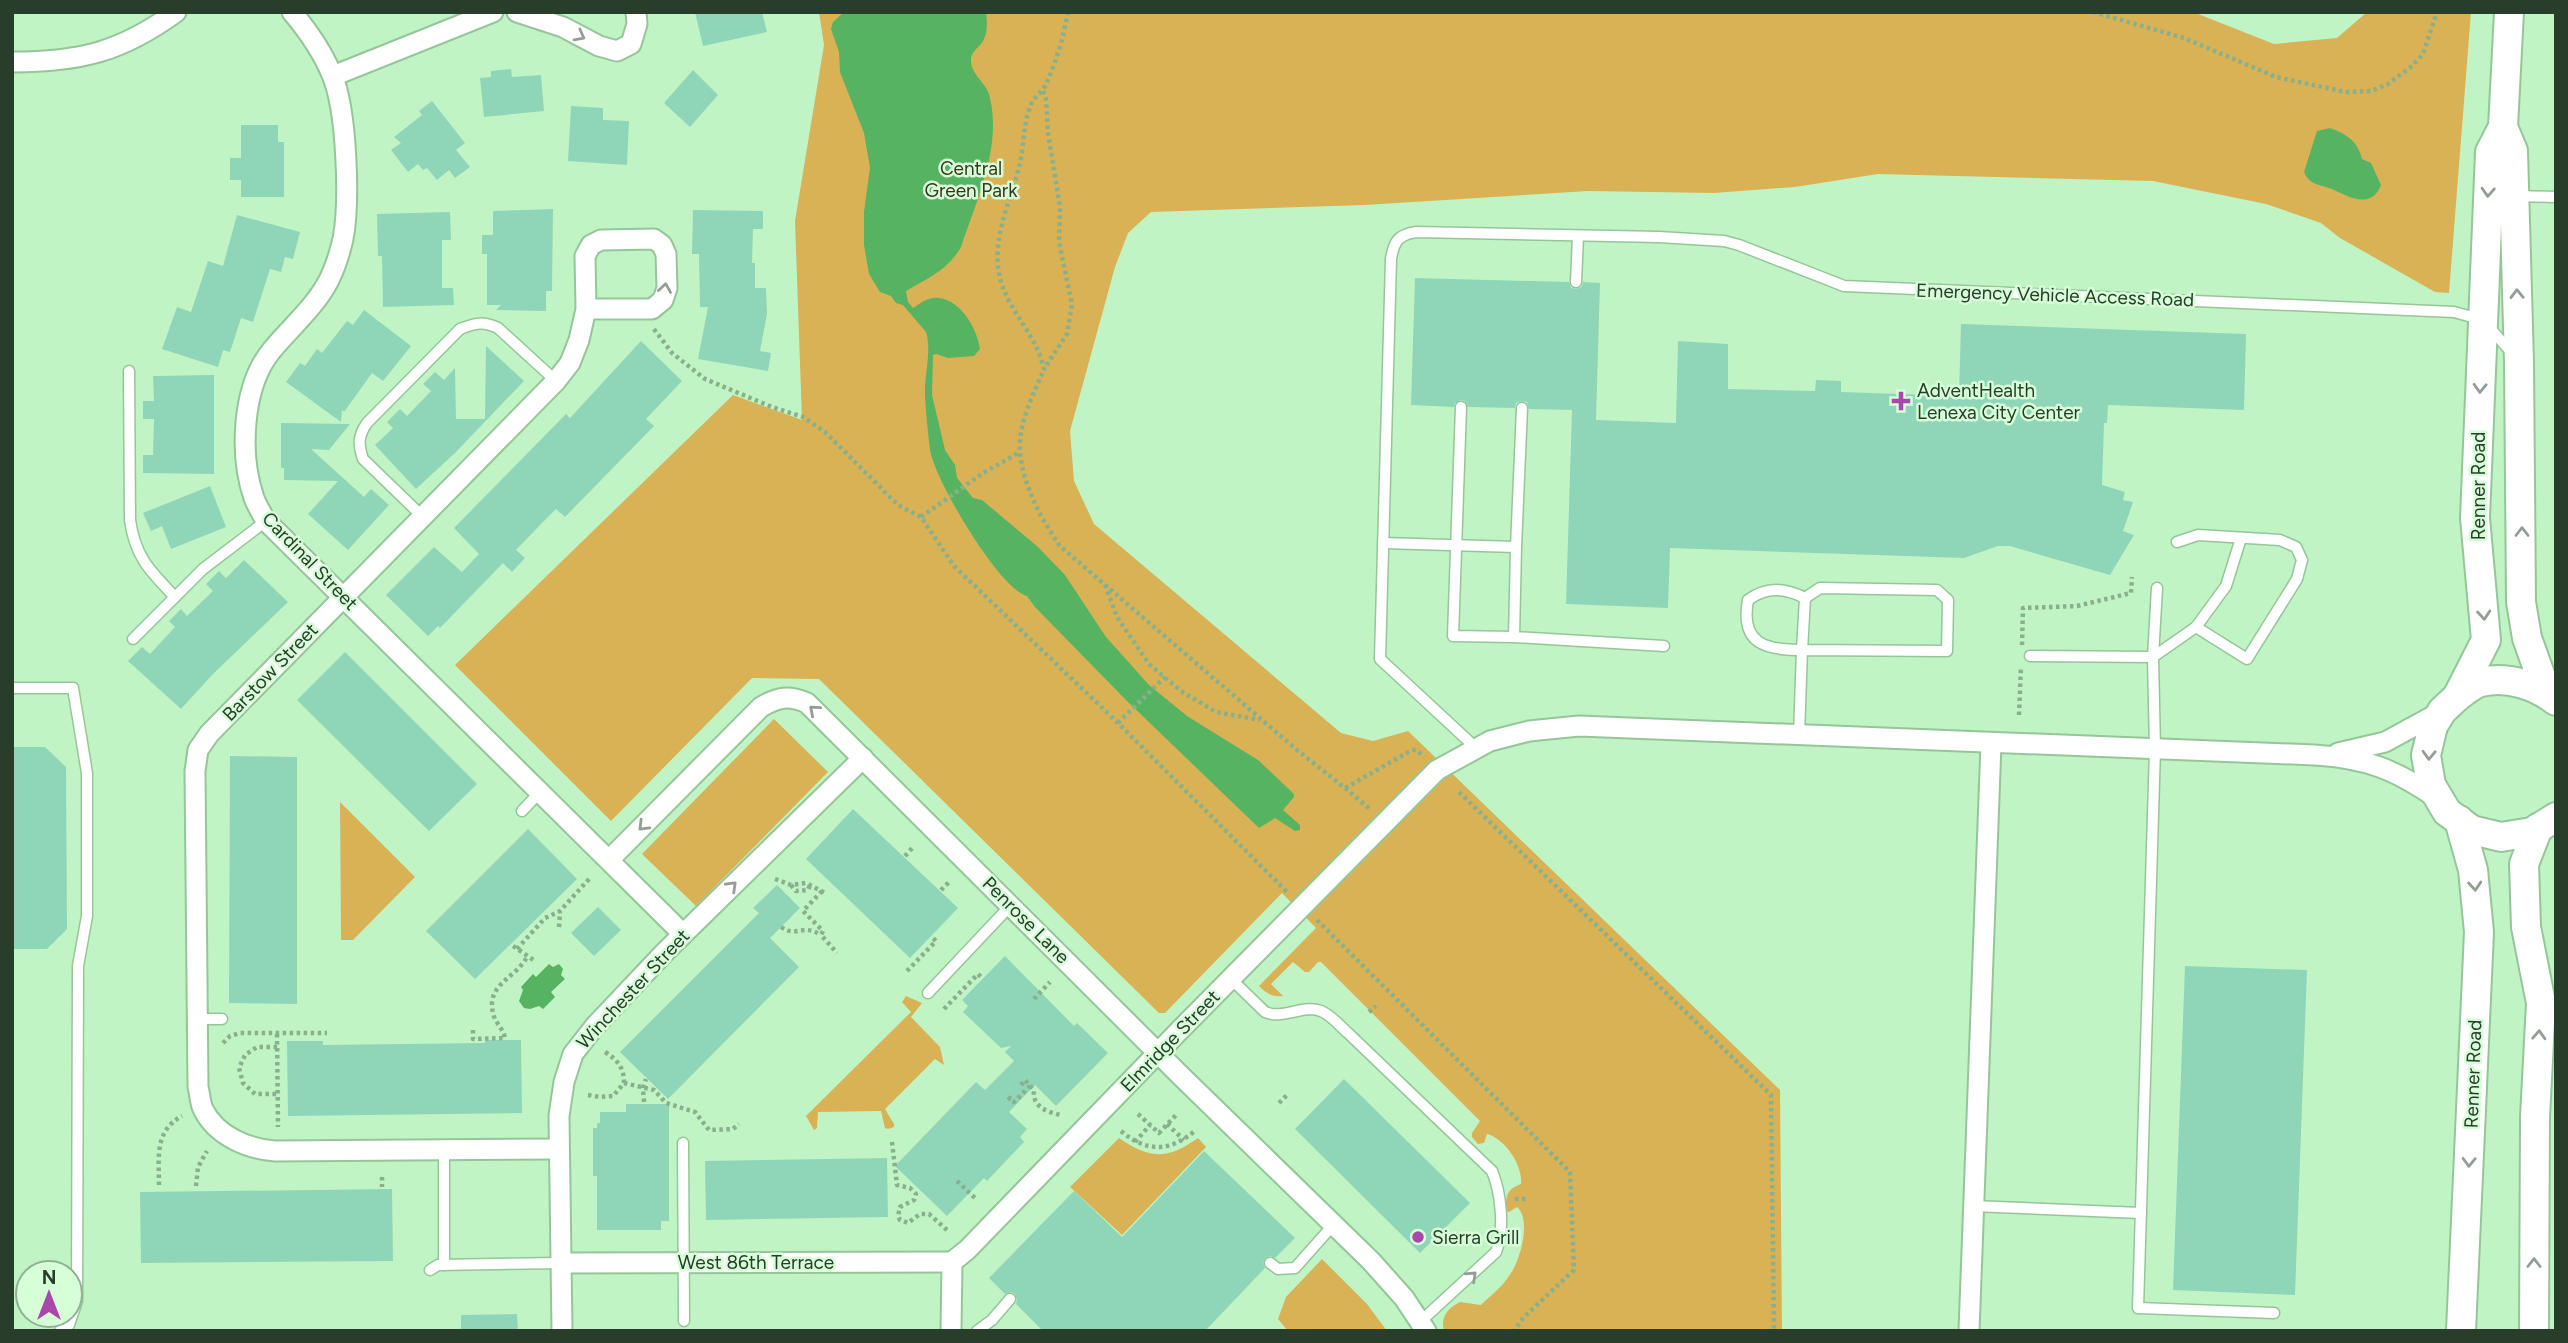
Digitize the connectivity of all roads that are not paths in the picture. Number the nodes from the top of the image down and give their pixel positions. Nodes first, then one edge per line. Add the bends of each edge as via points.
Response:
1 (176, 12) edge
2 (292, 12) edge
3 (493, 12) edge
4 (517, 12) edge
5 (636, 12) edge
6 (2509, 12) edge
7 (12, 62) edge
8 (333, 76) junction
9 (2502, 127) junction
10 (2515, 196) junction
11 (2556, 197) edge
12 (1578, 236) junction
13 (1576, 282) dead end
14 (586, 309) junction
15 (2483, 320) junction
16 (2519, 362) junction
17 (129, 371) dead end
18 (556, 381) junction
19 (1461, 407) dead end
20 (1522, 408) dead end
21 (424, 517) junction
22 (266, 521) junction
23 (2241, 538) junction
24 (2177, 542) dead end
25 (1383, 543) junction
26 (1455, 545) junction
27 (1516, 547) junction
28 (2157, 588) dead end
29 (175, 597) junction
30 (343, 597) junction
31 (1805, 598) junction
32 (2196, 626) junction
33 (1514, 637) junction
34 (133, 639) dead end
35 (1664, 646) dead end
36 (1802, 650) junction
37 (2153, 657) junction
38 (2026, 659) road end
39 (12, 688) edge
40 (2552, 697) edge
41 (2450, 704) junction
42 (1799, 736) junction
43 (1991, 744) junction
44 (1476, 748) junction
45 (2155, 749) junction
46 (2326, 756) junction
47 (863, 758) junction
48 (540, 793) junction
49 (2449, 810) junction
50 (522, 811) dead end
51 (2547, 823) edge
52 (610, 860) junction
53 (1011, 905) junction
54 (683, 934) junction
55 (1231, 979) junction
56 (928, 993) dead end
57 (197, 1019) junction
58 (222, 1019) dead end
59 (1158, 1053) junction
60 (683, 1143) dead end
61 (559, 1149) junction
62 (444, 1150) junction
63 (1973, 1206) junction
64 (2141, 1213) junction
65 (1334, 1224) junction
66 (683, 1262) junction
67 (952, 1262) junction
68 (561, 1263) junction
69 (1270, 1263) dead end
70 (444, 1265) junction
71 (430, 1270) dead end
72 (1010, 1299) dead end
73 (2274, 1312) dead end
74 (684, 1321) dead end
75 (1423, 1326) edge
76 (60, 1331) edge
77 (562, 1331) edge
78 (951, 1331) edge
79 (977, 1331) edge
80 (1969, 1331) edge
81 (2461, 1331) edge
82 (2534, 1331) edge

1 - 7 street via 117,47 79,58
2 - 8 street, Cardinal Street
3 - 8 street
4 -> 5 street via 617,51 631,44
6 - 9 main road, Renner Road
8 - 22 street, Cardinal Street via 343,136 343,240 319,298 271,351 256,375 248,404 247,470 254,499
9 - 10 main road, Renner Road via 2513,151
9 -> 15 main road, Renner Road via 2490,152
10 - 11 lane
16 -> 10 main road, Renner Road
12 - 13 lane
12 - 15 lane, Emergency Vehicle Access Road via 1724,242 1844,286 2454,312
12 - 25 lane, Emergency Vehicle Access Road via 1416,232 1394,242
14 -> 14 street, Barstow Street via 652,309 663,300 667,288 662,245 654,239 601,240 591,245 584,264
14 - 18 street, Barstow Street via 570,363
15 - 16 lane
15 -> 41 main road, Renner Road via 2474,518 2486,640
40 -> 16 main road, Renner Road via 2527,638 2521,602
17 - 29 lane via 133,539 140,558
18 - 21 street, Barstow Street
18 - 21 lane via 498,328 474,323 460,329 367,423 358,446 363,458
19 - 26 lane
20 - 27 lane
21 - 30 street, Barstow Street
22 - 29 lane via 203,569
22 - 30 street, Cardinal Street
23 - 24 lane via 2198,535
23 - 32 lane via 2226,586
23 - 32 lane via 2296,547 2302,560 2297,579 2247,659
25 - 26 lane
25 - 44 lane via 1380,659
26 - 27 lane
26 - 33 lane via 1453,636
27 - 33 lane
28 - 37 lane
29 - 34 lane
30 - 48 street, Cardinal Street
30 - 57 street, Barstow Street via 198,750
31 - 36 lane
31 - 36 lane via 1779,589 1760,591 1748,600 1746,611 1752,637 1764,646
31 - 36 lane via 1821,588 1937,590 1948,600 1947,651
32 - 37 lane
33 - 35 lane
36 - 42 lane
37 - 38 lane
37 - 45 lane
39 - 76 lane via 73,688 87,773 87,916 78,966 77,1301 69,1325
40 - 41 main road via 2508,680 2480,682
41 - 46 street via 2385,742
41 -> 49 main road, Renner Road via 2433,726 2426,755 2431,785
42 - 43 street, Elmridge Street
42 - 44 street, Elmridge Street via 1579,726 1529,731
43 - 45 street, Elmridge Street
43 - 63 street
44 - 55 street, Elmridge Street via 1431,764
45 - 46 street, Elmridge Street
45 - 64 lane
46 - 49 street via 2383,766
47 -> 52 street, Penrose Lane via 807,703 794,697 770,702
47 - 53 street, Penrose Lane
54 -> 47 street, Winchester Street
48 - 50 lane
48 - 52 street, Cardinal Street
49 - 51 main road via 2472,830 2501,837 2532,832
49 -> 81 main road, Renner Road via 2473,870 2479,932
82 -> 51 main road via 2540,1003 2526,927 2524,864
52 - 54 street, Cardinal Street
53 - 56 lane
53 - 59 street, Penrose Lane
54 - 61 street, Winchester Street via 573,1054 564,1082
55 - 59 street, Elmridge Street
75 -> 55 lane via 1493,1256 1501,1239 1492,1171 1323,1012 1313,1009 1272,1015
57 - 58 lane
57 - 62 street, Barstow Street via 198,1087 203,1109 234,1140 275,1152
59 - 65 street, Penrose Lane
59 - 67 street, Elmridge Street
60 - 66 lane
61 - 62 street
61 - 68 street, Winchester Street
62 - 70 lane
63 - 64 lane
63 - 80 street
64 - 73 lane via 2138,1308
65 - 69 lane via 1295,1268 1278,1269
65 - 75 street, Penrose Lane via 1404,1298
66 - 67 street, West 86th Terrace
66 - 68 street, West 86th Terrace
66 - 74 lane
67 - 78 street
68 - 70 lane
68 - 77 street, Winchester Street
70 - 71 lane
72 - 79 lane

